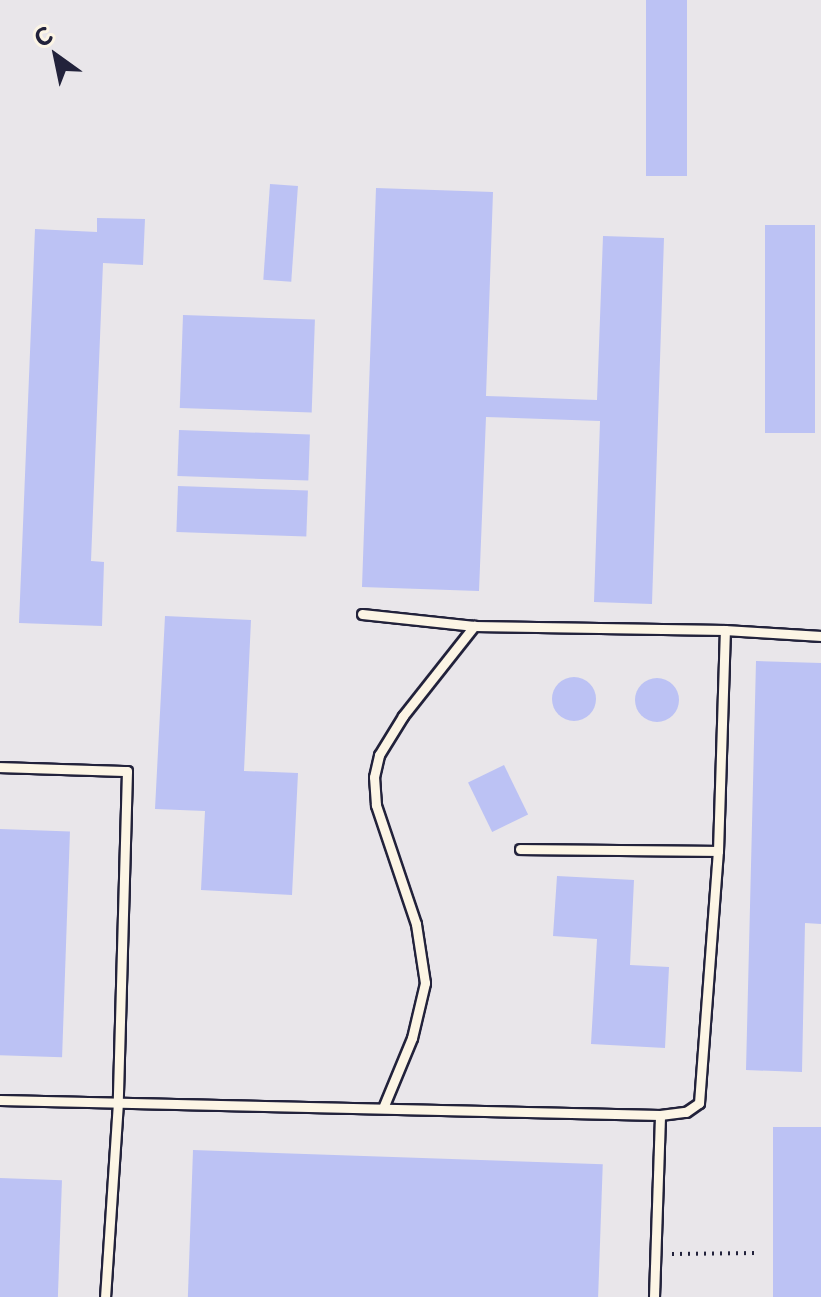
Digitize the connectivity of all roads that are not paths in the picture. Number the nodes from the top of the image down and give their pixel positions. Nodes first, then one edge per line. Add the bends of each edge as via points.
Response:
1 (362, 614) dead end
2 (474, 626) junction
3 (725, 630) junction
4 (821, 636) edge
5 (0, 767) edge
6 (520, 849) dead end
7 (718, 851) junction
8 (0, 1100) edge
9 (118, 1102) junction
10 (383, 1108) junction
11 (660, 1115) junction
12 (105, 1297) edge
13 (654, 1297) edge

1 - 2 lane
2 - 3 lane
2 - 10 lane via 403,716 379,755 374,777 376,805 416,924 425,983 412,1038
3 - 4 lane
3 - 7 lane
5 - 9 lane via 127,771
6 - 7 lane
7 - 11 lane via 699,1103 686,1112
8 - 9 lane
9 - 10 lane
9 - 12 lane
10 - 11 lane
11 - 13 lane

